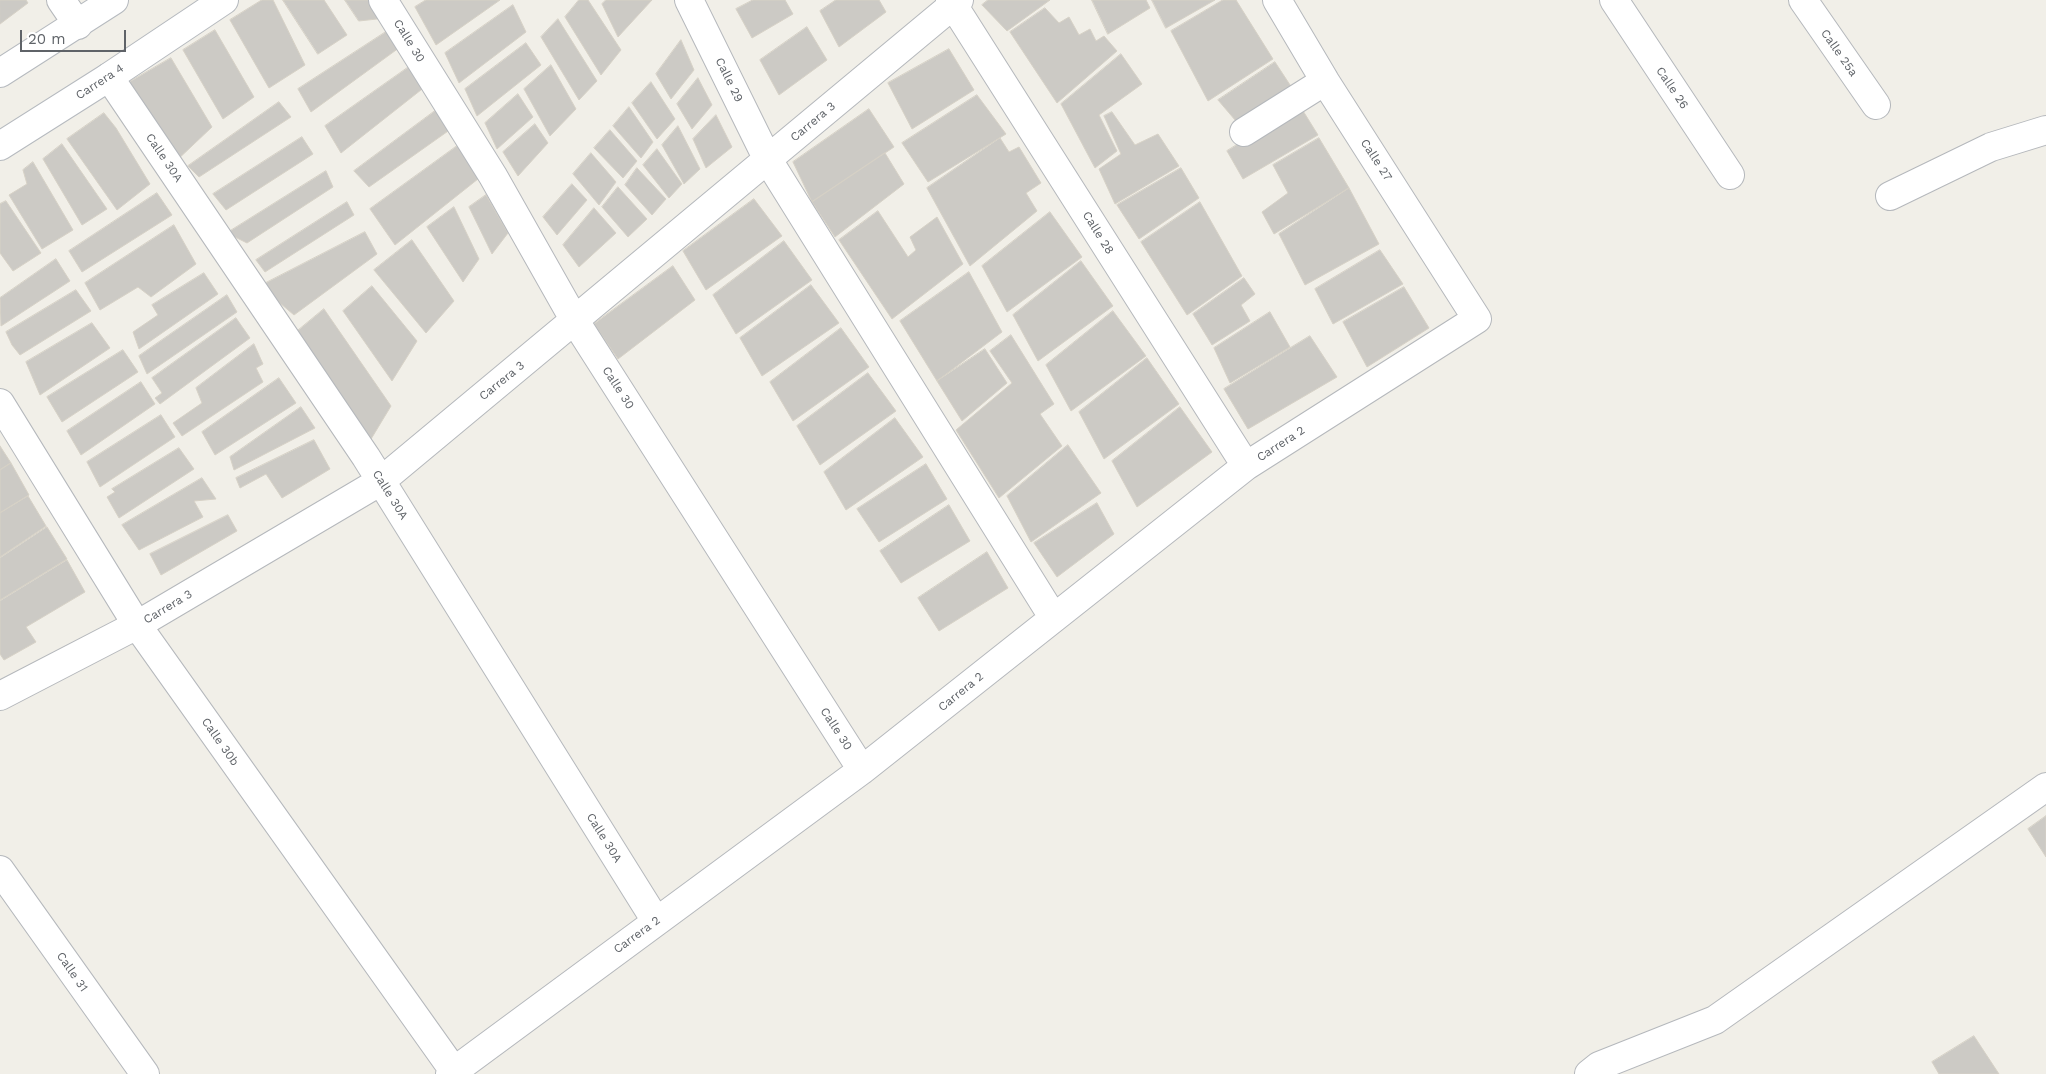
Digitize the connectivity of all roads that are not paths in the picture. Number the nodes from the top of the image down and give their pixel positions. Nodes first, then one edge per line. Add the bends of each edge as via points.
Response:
1 (61, 0) edge
2 (114, 0) edge
3 (224, 0) edge
4 (383, 0) edge
5 (689, 0) edge
6 (1277, 0) edge
7 (1614, 0) edge
8 (1803, 0) edge
9 (954, 1) edge
10 (78, 25) junction
11 (0, 73) edge
12 (110, 77) junction
13 (1325, 81) junction
14 (1876, 105) dead end
15 (2046, 130) edge
16 (1244, 132) dead end
17 (0, 146) edge
18 (768, 160) junction
19 (1730, 176) dead end
20 (1890, 196) dead end
21 (1477, 319) joint
22 (576, 321) junction
23 (0, 403) edge
24 (1246, 466) junction
25 (381, 481) junction
26 (1054, 618) junction
27 (138, 625) junction
28 (0, 696) edge
29 (862, 770) junction
30 (2046, 787) edge
31 (0, 870) edge
32 (656, 922) junction
33 (139, 1071) edge
34 (452, 1072) edge
35 (1588, 1074) edge

1 - 10 street
2 - 10 street
3 - 12 street, Carrera 4
4 - 22 street, Calle 30 via 493,176
5 - 18 street, Calle 29
6 - 13 street, Calle 27
7 - 19 street, Calle 26
8 - 14 street, Calle 25a
9 - 18 street, Carrera 3
9 - 24 street, Calle 28
10 - 11 street
12 - 17 street, Carrera 4
12 - 25 street, Calle 30A
13 - 16 street
13 - 21 street, Calle 27
15 - 20 street via 1991,147
18 - 22 street, Carrera 3
18 - 26 street, Calle 29
21 - 24 street, Carrera 2
22 - 25 street, Carrera 3
22 - 29 street, Calle 30
23 - 27 street, Calle 30b
24 - 26 street, Carrera 2
25 - 27 street, Carrera 3
25 - 32 street, Calle 30A
26 - 29 street, Carrera 2
27 - 28 street, Carrera 3
27 - 34 street, Calle 30b
29 - 32 street, Carrera 2
30 - 35 street via 1715,1020 1599,1066
31 - 33 street, Calle 31
32 - 34 street, Carrera 2

